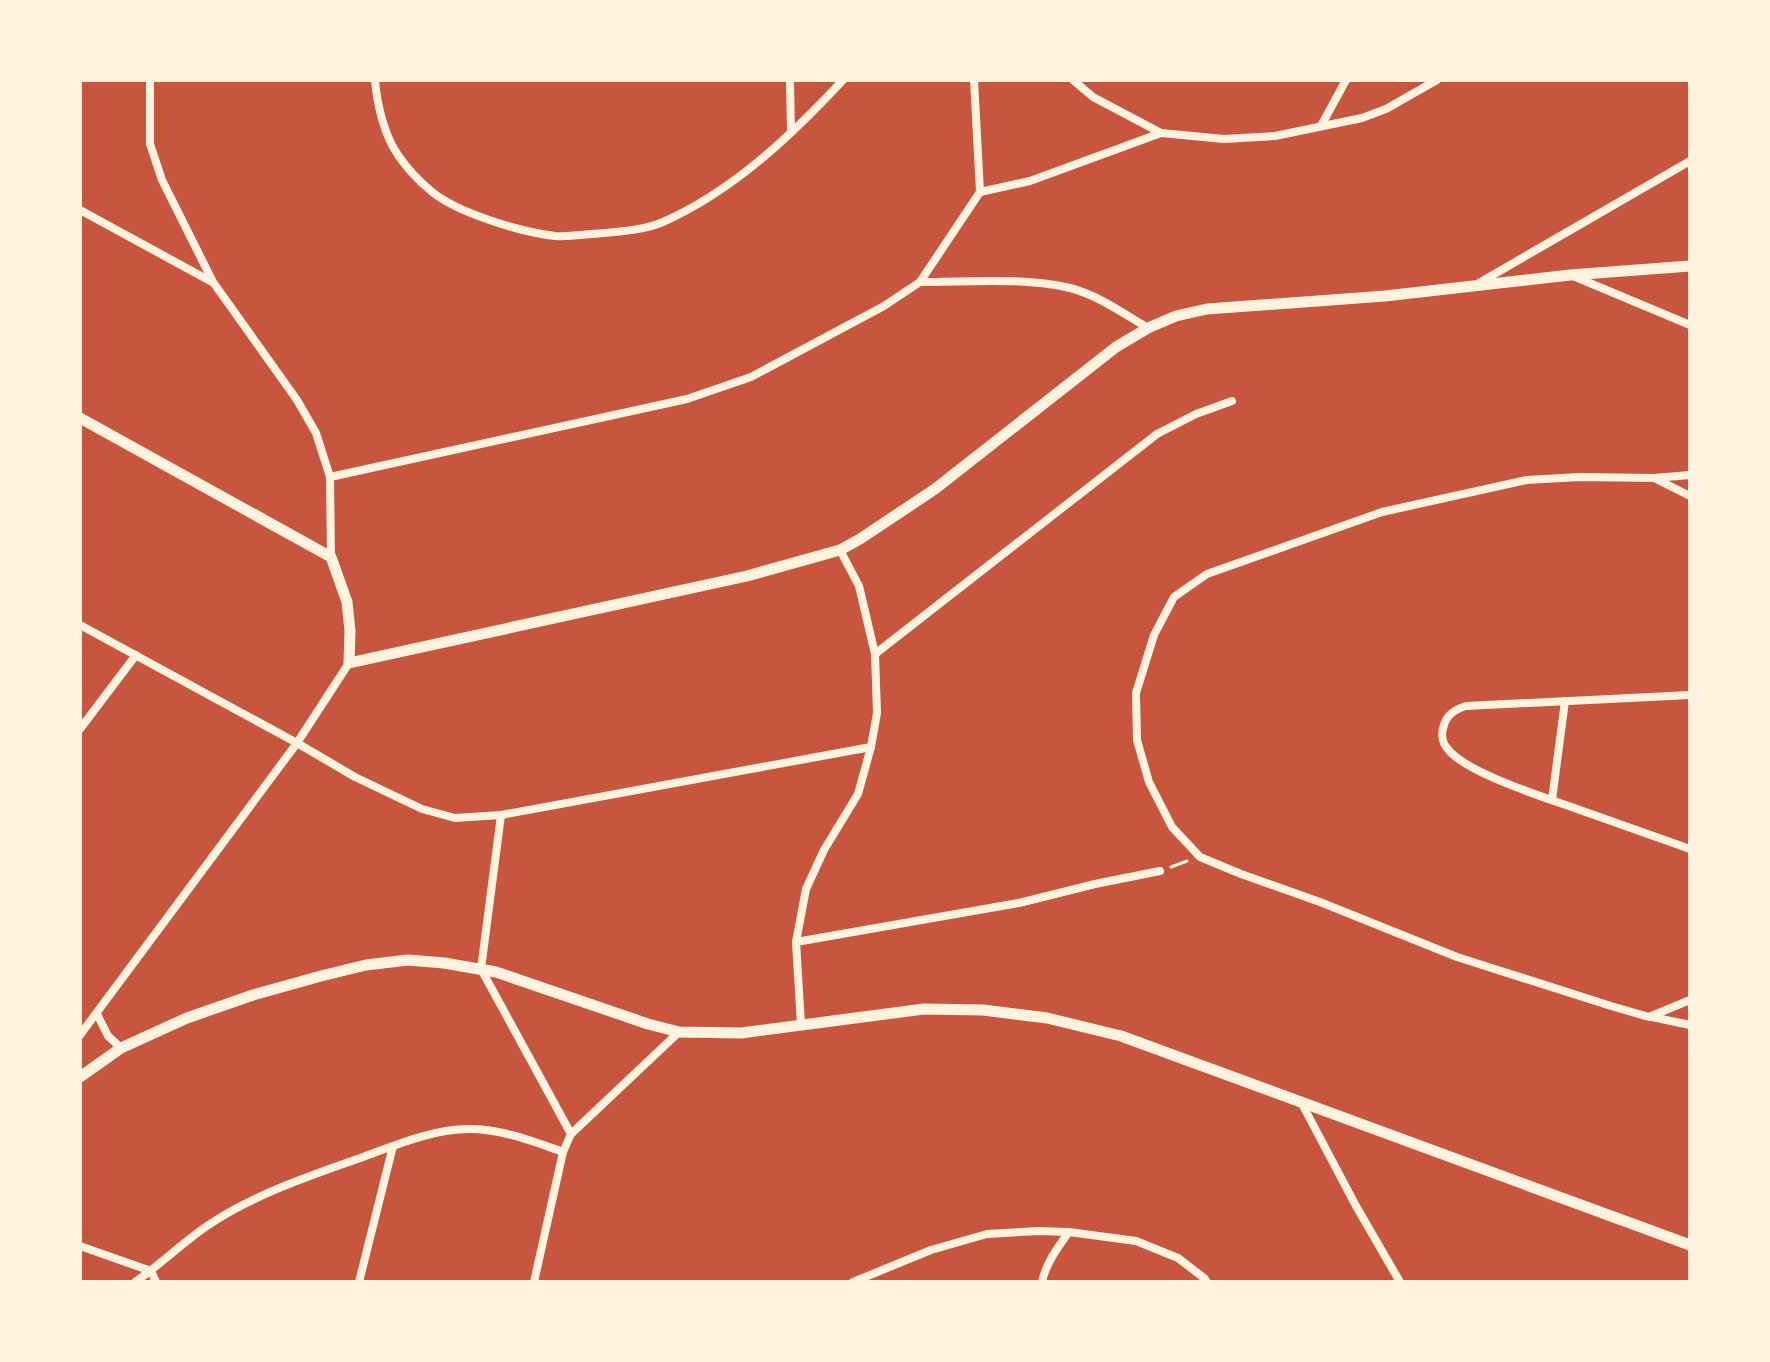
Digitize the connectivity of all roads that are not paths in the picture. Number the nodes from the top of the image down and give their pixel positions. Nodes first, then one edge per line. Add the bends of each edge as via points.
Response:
1 (150, 80) edge
2 (375, 80) edge
3 (790, 80) edge
4 (843, 80) edge
5 (974, 80) edge
6 (1073, 80) edge
7 (1346, 80) edge
8 (1437, 80) edge
9 (1321, 126) junction
10 (791, 132) junction
11 (1161, 133) junction
12 (1690, 161) edge
13 (980, 192) junction
14 (80, 210) edge
15 (1690, 266) edge
16 (1570, 275) junction
17 (213, 282) junction
18 (920, 282) junction
19 (1471, 288) junction
20 (1690, 325) edge
21 (1148, 328) junction
22 (1232, 401) dead end
23 (80, 418) edge
24 (1690, 475) edge
25 (330, 477) junction
26 (1654, 478) junction
27 (1690, 496) edge
28 (840, 550) junction
29 (331, 557) junction
30 (80, 625) edge
31 (875, 654) junction
32 (136, 655) junction
33 (349, 663) junction
34 (1690, 695) edge
35 (1565, 701) junction
36 (80, 729) edge
37 (297, 743) junction
38 (871, 747) junction
39 (1552, 800) junction
40 (501, 815) junction
41 (1690, 849) edge
42 (1160, 871) road end
43 (796, 942) junction
44 (481, 969) junction
45 (1690, 1000) edge
46 (97, 1014) junction
47 (1649, 1017) junction
48 (801, 1024) junction
49 (1690, 1025) edge
50 (679, 1032) junction
51 (80, 1035) edge
52 (121, 1048) junction
53 (80, 1077) edge
54 (1301, 1102) junction
55 (571, 1134) junction
56 (393, 1146) junction
57 (563, 1152) junction
58 (1069, 1232) junction
59 (1690, 1245) edge
60 (80, 1246) edge
61 (151, 1271) junction
62 (135, 1282) edge
63 (156, 1282) edge
64 (359, 1282) edge
65 (534, 1282) edge
66 (853, 1282) edge
67 (1042, 1282) edge
68 (1207, 1282) edge
69 (1400, 1282) edge

1 - 17 street via 150,144 162,180
2 - 10 street via 378,109 397,153 432,192 468,212 557,236 660,224 754,166
3 - 10 street
4 - 10 street
5 - 13 street
6 - 11 street via 1093,97
7 - 9 street
8 - 9 street via 1386,109
9 - 11 street via 1224,139
11 - 13 street via 1030,181
12 - 19 street
13 - 18 street
14 - 17 street
15 - 16 street
16 - 19 street
16 - 20 street
17 - 25 street via 297,400 316,433
18 - 21 street via 1016,282 1072,289
18 - 25 street via 751,377 687,399
19 - 21 street via 1207,309
21 - 28 street via 1116,347 935,489
22 - 31 street via 1157,434
23 - 29 street
24 - 26 street
25 - 29 street
26 - 27 street
26 - 47 street via 1527,480 1382,512 1207,574 1174,597 1154,635 1136,693 1137,740 1149,782 1172,827 1200,857 1457,957
28 - 31 street via 859,586
28 - 33 street via 747,576
29 - 33 street via 347,602
30 - 32 street
31 - 38 street via 877,713
32 - 36 street
32 - 37 street
33 - 37 street
34 - 35 street
35 - 39 street
35 - 39 street via 1466,706 1452,713 1443,727 1447,749 1457,758
37 - 40 street via 422,809 455,818
37 - 46 street
38 - 40 street
38 - 43 street via 858,794 806,889
39 - 41 street
40 - 44 street
42 - 43 street via 1019,903
43 - 48 street
44 - 50 street
44 - 52 street via 408,960 366,965 253,995
44 - 55 street
45 - 47 street
46 - 51 street
46 - 52 street
47 - 49 street
48 - 50 street via 741,1033
48 - 54 street via 924,1009 1047,1018 1121,1036
50 - 55 street
52 - 53 street
54 - 59 street
54 - 69 street
55 - 57 street
56 - 57 street via 443,1132 483,1129
56 - 61 street via 242,1205
56 - 64 street
57 - 65 street
58 - 66 street via 987,1234
58 - 67 street
58 - 68 street via 1136,1241 1178,1258
60 - 61 street
61 - 62 street
61 - 63 street

